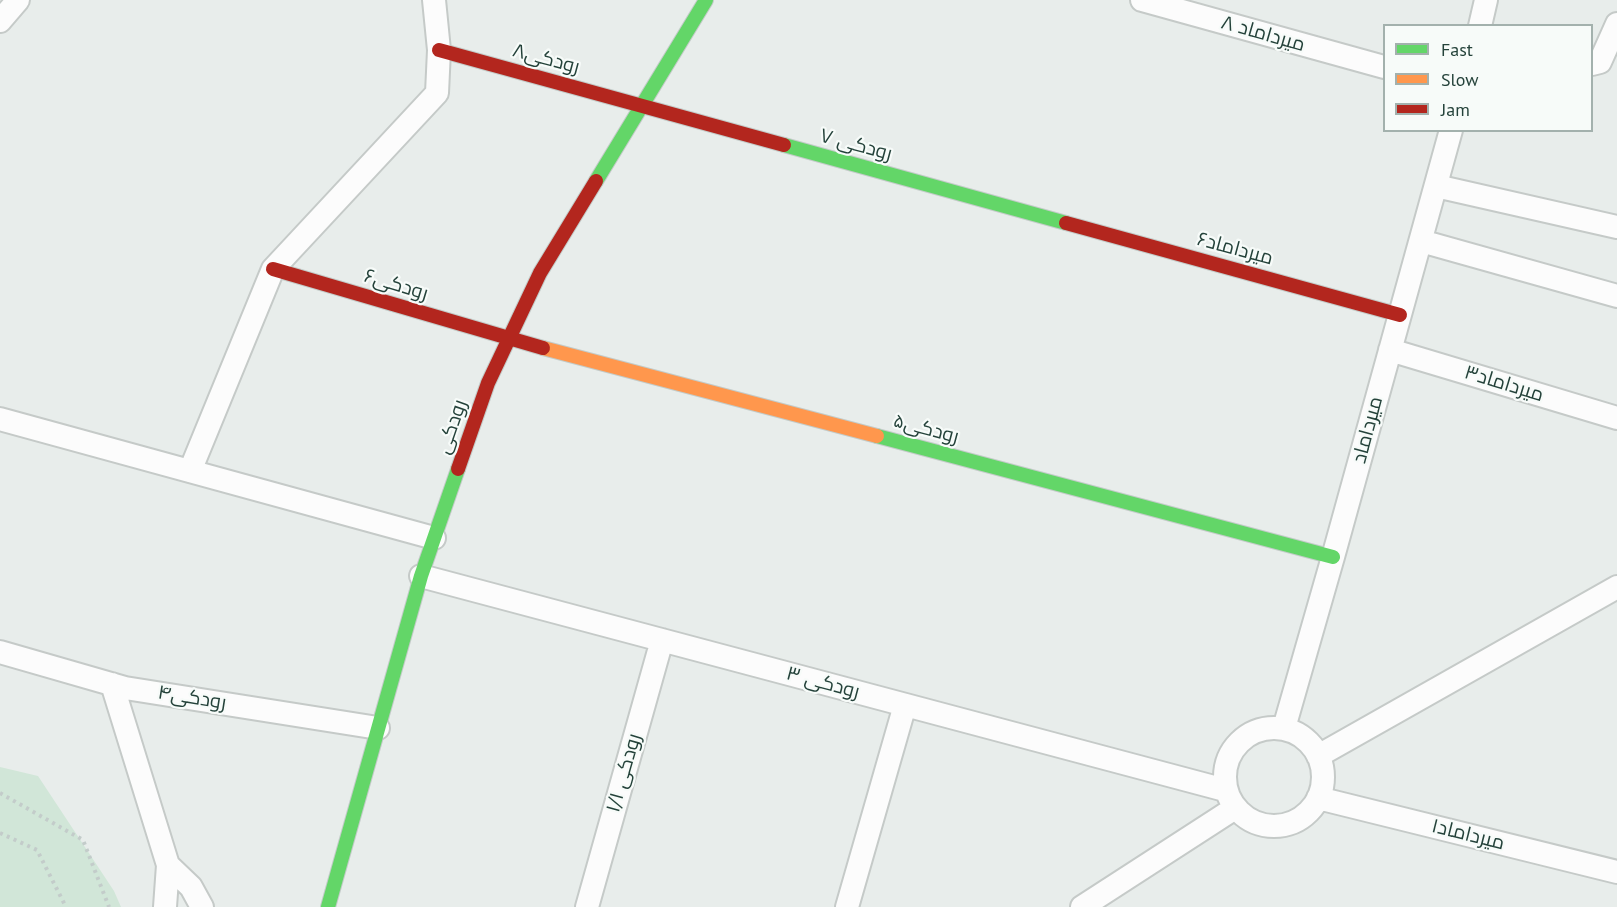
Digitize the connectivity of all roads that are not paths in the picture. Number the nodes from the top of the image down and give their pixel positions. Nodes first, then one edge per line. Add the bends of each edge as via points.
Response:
1 (18, 0) edge
2 (434, 0) edge
3 (706, 0) edge
4 (1142, 0) edge
5 (1486, 0) edge
6 (0, 21) edge
7 (1480, 24) edge
8 (1617, 24) edge
9 (439, 50) junction
10 (1600, 63) edge
11 (1383, 67) edge
12 (642, 106) junction
13 (1451, 132) edge
14 (1436, 186) junction
15 (1060, 221) joint
16 (1617, 227) edge
17 (1421, 241) junction
18 (273, 269) junction
19 (1617, 296) edge
20 (1400, 315) junction
21 (508, 339) junction
22 (1390, 350) junction
23 (1617, 418) edge
24 (0, 419) edge
25 (190, 471) junction
26 (434, 538) junction
27 (1333, 557) junction
28 (421, 576) junction
29 (1617, 587) edge
30 (662, 640) junction
31 (5, 653) edge
32 (112, 684) junction
33 (905, 705) junction
34 (378, 728) junction
35 (1284, 728) junction
36 (1318, 756) junction
37 (1318, 798) junction
38 (1230, 799) junction
39 (168, 865) junction
40 (1617, 872) edge
41 (165, 907) edge
42 (202, 907) edge
43 (328, 907) edge
44 (587, 907) edge
45 (846, 907) edge
46 (1082, 907) edge

1 - 6 street
2 - 9 street
3 - 12 street, رودکی
4 - 11 street, میرداماد ۸
5 - 7 street
8 - 10 street
9 - 12 street, رودکی۸
9 - 18 street via 437,93
12 - 15 street, رودکی ۷
12 - 21 street, رودکی via 540,273
13 - 14 street, میرداماد
14 - 16 street
14 - 17 street, میرداماد
15 - 20 street, میرداماد۶
17 - 19 street
17 - 20 street, میرداماد
18 - 21 street, رودکی۶
18 - 25 street
20 - 22 street, میرداماد
21 - 26 street, رودکی via 488,383
21 - 27 street, رودکی۵
22 - 23 street, میرداماد۳
22 - 27 street, میرداماد
24 - 25 street
25 - 26 street
26 - 28 street, رودکی
27 - 35 street, میرداماد
28 - 30 street, رودکی ۳
28 - 34 street, رودکی
29 - 36 street
30 - 33 street, رودکی ۳
30 - 44 street, رودکی ۱/۱
31 - 32 street, رودکی۴
32 - 34 street, رودکی۴
32 - 39 street
33 - 38 street, رودکی ۳
33 - 45 street
34 - 43 street, رودکی
35 - 36 street via 1304,738
35 - 38 street via 1258,729 1237,743 1225,765
36 - 37 street via 1323,784
37 - 38 street via 1306,814 1289,824 1269,826 1250,820
37 - 40 street, میرداماد۱
38 - 46 street
39 - 41 street
39 - 42 street via 191,887

